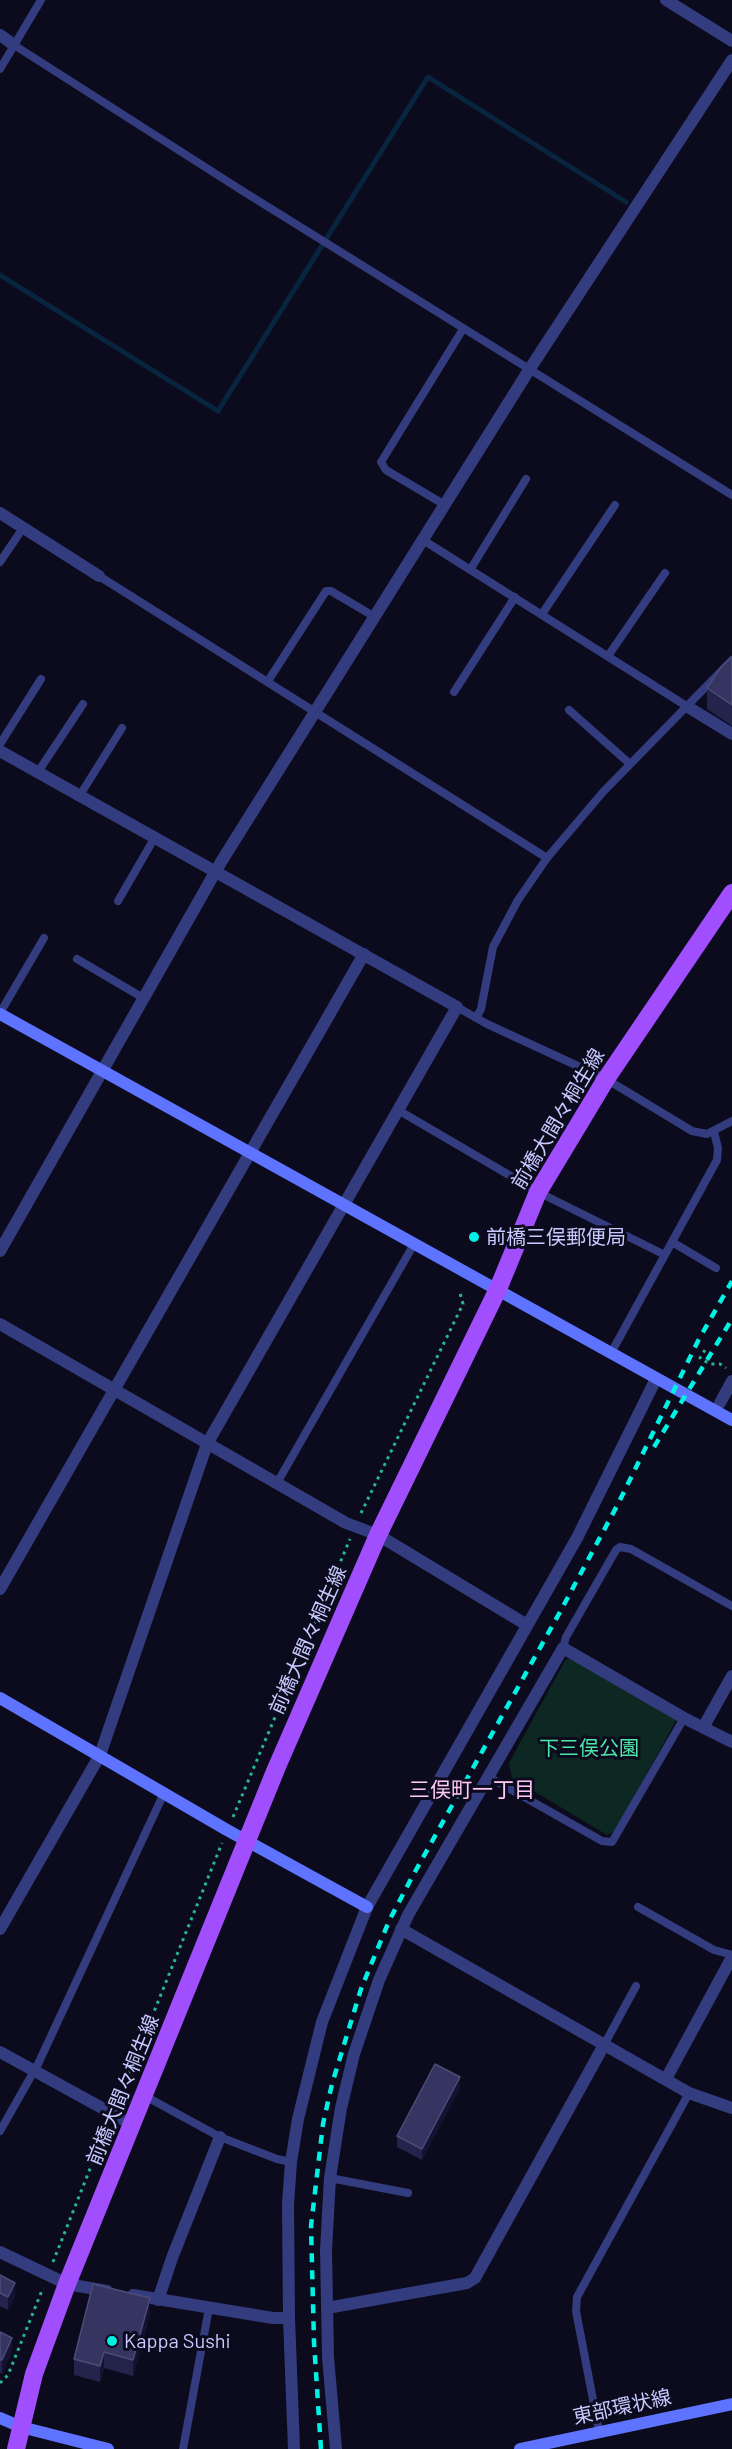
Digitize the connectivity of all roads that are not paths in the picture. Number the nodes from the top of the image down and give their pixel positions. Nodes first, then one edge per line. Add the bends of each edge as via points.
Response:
1 (41, 0) edge
2 (666, 0) edge
3 (0, 35) edge
4 (732, 41) edge
5 (14, 45) junction
6 (732, 60) edge
7 (0, 69) edge
8 (463, 328) junction
9 (529, 370) junction
10 (526, 479) dead end
11 (732, 495) edge
12 (445, 505) junction
13 (615, 505) dead end
14 (0, 513) edge
15 (23, 528) junction
16 (423, 540) junction
17 (0, 562) edge
18 (470, 570) junction
19 (665, 573) dead end
20 (99, 576) joint
21 (515, 597) junction
22 (542, 614) junction
23 (375, 617) junction
24 (608, 656) junction
25 (732, 660) edge
26 (41, 679) dead end
27 (268, 681) junction
28 (454, 692) dead end
29 (83, 704) dead end
30 (688, 707) junction
31 (569, 710) dead end
32 (315, 711) junction
33 (122, 728) dead end
34 (732, 734) edge
35 (0, 744) edge
36 (0, 751) edge
37 (630, 764) junction
38 (38, 772) junction
39 (80, 795) junction
40 (155, 837) junction
41 (548, 858) junction
42 (217, 871) junction
43 (732, 893) edge
44 (118, 901) dead end
45 (44, 938) dead end
46 (364, 954) junction
47 (77, 959) dead end
48 (145, 999) junction
49 (458, 1007) junction
50 (0, 1013) edge
51 (477, 1018) junction
52 (103, 1071) junction
53 (606, 1079) junction
54 (398, 1110) junction
55 (732, 1121) edge
56 (714, 1132) junction
57 (251, 1153) junction
58 (538, 1191) junction
59 (344, 1205) junction
60 (672, 1242) junction
61 (414, 1244) junction
62 (0, 1251) edge
63 (665, 1255) junction
64 (716, 1268) dead end
65 (498, 1289) junction
66 (0, 1324) edge
67 (610, 1353) junction
68 (656, 1379) junction
69 (732, 1381) edge
70 (115, 1389) junction
71 (720, 1403) dead end
72 (732, 1420) edge
73 (207, 1444) junction
74 (277, 1483) junction
75 (378, 1535) junction
76 (0, 1589) edge
77 (732, 1606) edge
78 (527, 1625) junction
79 (563, 1648) junction
80 (732, 1676) edge
81 (0, 1698) edge
82 (684, 1718) junction
83 (704, 1726) junction
84 (732, 1742) edge
85 (100, 1755) junction
86 (487, 1776) junction
87 (164, 1793) junction
88 (248, 1840) junction
89 (367, 1907) junction
90 (638, 1907) dead end
91 (0, 1929) edge
92 (401, 1929) junction
93 (732, 1956) edge
94 (636, 1986) dead end
95 (604, 2045) junction
96 (0, 2052) edge
97 (34, 2071) junction
98 (666, 2079) junction
99 (689, 2094) junction
100 (145, 2096) junction
101 (732, 2108) edge
102 (133, 2125) junction
103 (0, 2131) edge
104 (220, 2137) junction
105 (291, 2162) junction
106 (330, 2178) junction
107 (408, 2193) dead end
108 (0, 2252) edge
109 (67, 2284) junction
110 (158, 2300) junction
111 (209, 2308) junction
112 (327, 2308) junction
113 (289, 2318) junction
114 (732, 2404) edge
115 (0, 2418) edge
116 (21, 2427) junction
117 (599, 2431) junction
118 (16, 2449) edge
119 (108, 2449) edge
120 (183, 2449) edge
121 (294, 2449) edge
122 (336, 2449) edge
123 (520, 2449) edge

1 - 5 lane
2 - 4 street
3 - 5 street
5 - 7 lane
5 - 8 lane
6 - 9 street
8 - 9 lane
8 - 12 lane via 381,462 386,470
9 - 11 lane
9 - 12 street
10 - 18 lane
12 - 16 street
13 - 22 lane
14 - 15 street
15 - 17 lane
15 - 20 street
16 - 18 lane
16 - 23 street
18 - 21 lane
19 - 24 lane
20 - 27 lane
21 - 22 lane
21 - 28 lane
22 - 24 lane
23 - 27 lane via 326,591
23 - 32 street
24 - 30 lane
25 - 30 lane
26 - 35 lane
27 - 32 lane
29 - 38 lane
30 - 34 street
30 - 37 lane
31 - 37 lane
32 - 41 lane
32 - 42 street
33 - 39 lane
36 - 38 street
37 - 41 lane
38 - 39 street
39 - 40 street
40 - 42 street
40 - 44 lane
41 - 51 lane via 518,900 493,947
42 - 46 street
42 - 48 street
43 - 53 main road, 前橋大間々桐生線
45 - 50 lane
46 - 49 street
46 - 57 street
47 - 48 lane
48 - 52 street
49 - 51 lane
49 - 54 street
50 - 52 street
51 - 53 lane
52 - 57 street
52 - 62 street
53 - 56 lane via 693,1131
53 - 58 main road, 前橋大間々桐生線
54 - 58 lane
54 - 59 street
55 - 56 lane
56 - 60 lane via 717,1160
57 - 59 street
57 - 70 street
58 - 63 lane
58 - 65 main road, 前橋大間々桐生線
59 - 61 street
59 - 73 street
60 - 63 lane
60 - 64 lane
61 - 65 street
61 - 74 lane
63 - 67 lane
65 - 67 street
65 - 75 main road, 前橋大間々桐生線
66 - 70 street
67 - 68 street
68 - 72 street
68 - 78 street via 577,1538
69 - 71 street
70 - 73 street
70 - 76 street
73 - 74 street
73 - 85 street
74 - 75 street via 355,1527
75 - 78 street
75 - 88 main road, 前橋大間々桐生線
77 - 79 lane via 631,1549 620,1547
78 - 89 street
79 - 82 street
79 - 86 street
80 - 83 street
81 - 85 street
82 - 83 street
82 - 86 lane via 612,1842 602,1841
83 - 84 street
85 - 87 street
85 - 91 street
86 - 92 street
87 - 88 street
87 - 97 lane
88 - 89 street
88 - 100 main road, 前橋大間々桐生線
89 - 105 street via 322,2022
90 - 93 lane
92 - 95 street
92 - 106 street via 354,2055
93 - 98 street
94 - 95 lane
95 - 98 street
95 - 112 street via 475,2278 467,2283
96 - 97 street
97 - 102 street
97 - 103 lane
98 - 99 street
99 - 101 street
99 - 117 lane via 577,2297 576,2311
100 - 102 main road, 前橋大間々桐生線
100 - 104 lane
102 - 109 main road, 前橋大間々桐生線
104 - 105 lane
104 - 110 street
105 - 113 street
106 - 107 lane
106 - 112 street
108 - 109 street
109 - 110 street
109 - 116 main road, 前橋大間々桐生線 via 34,2374
110 - 111 street
111 - 113 street
111 - 120 lane
112 - 122 street
113 - 121 street
114 - 117 street, 東部環状線
115 - 116 street
116 - 118 main road, 前橋大間々桐生線
116 - 119 street
117 - 123 street, 東部環状線

